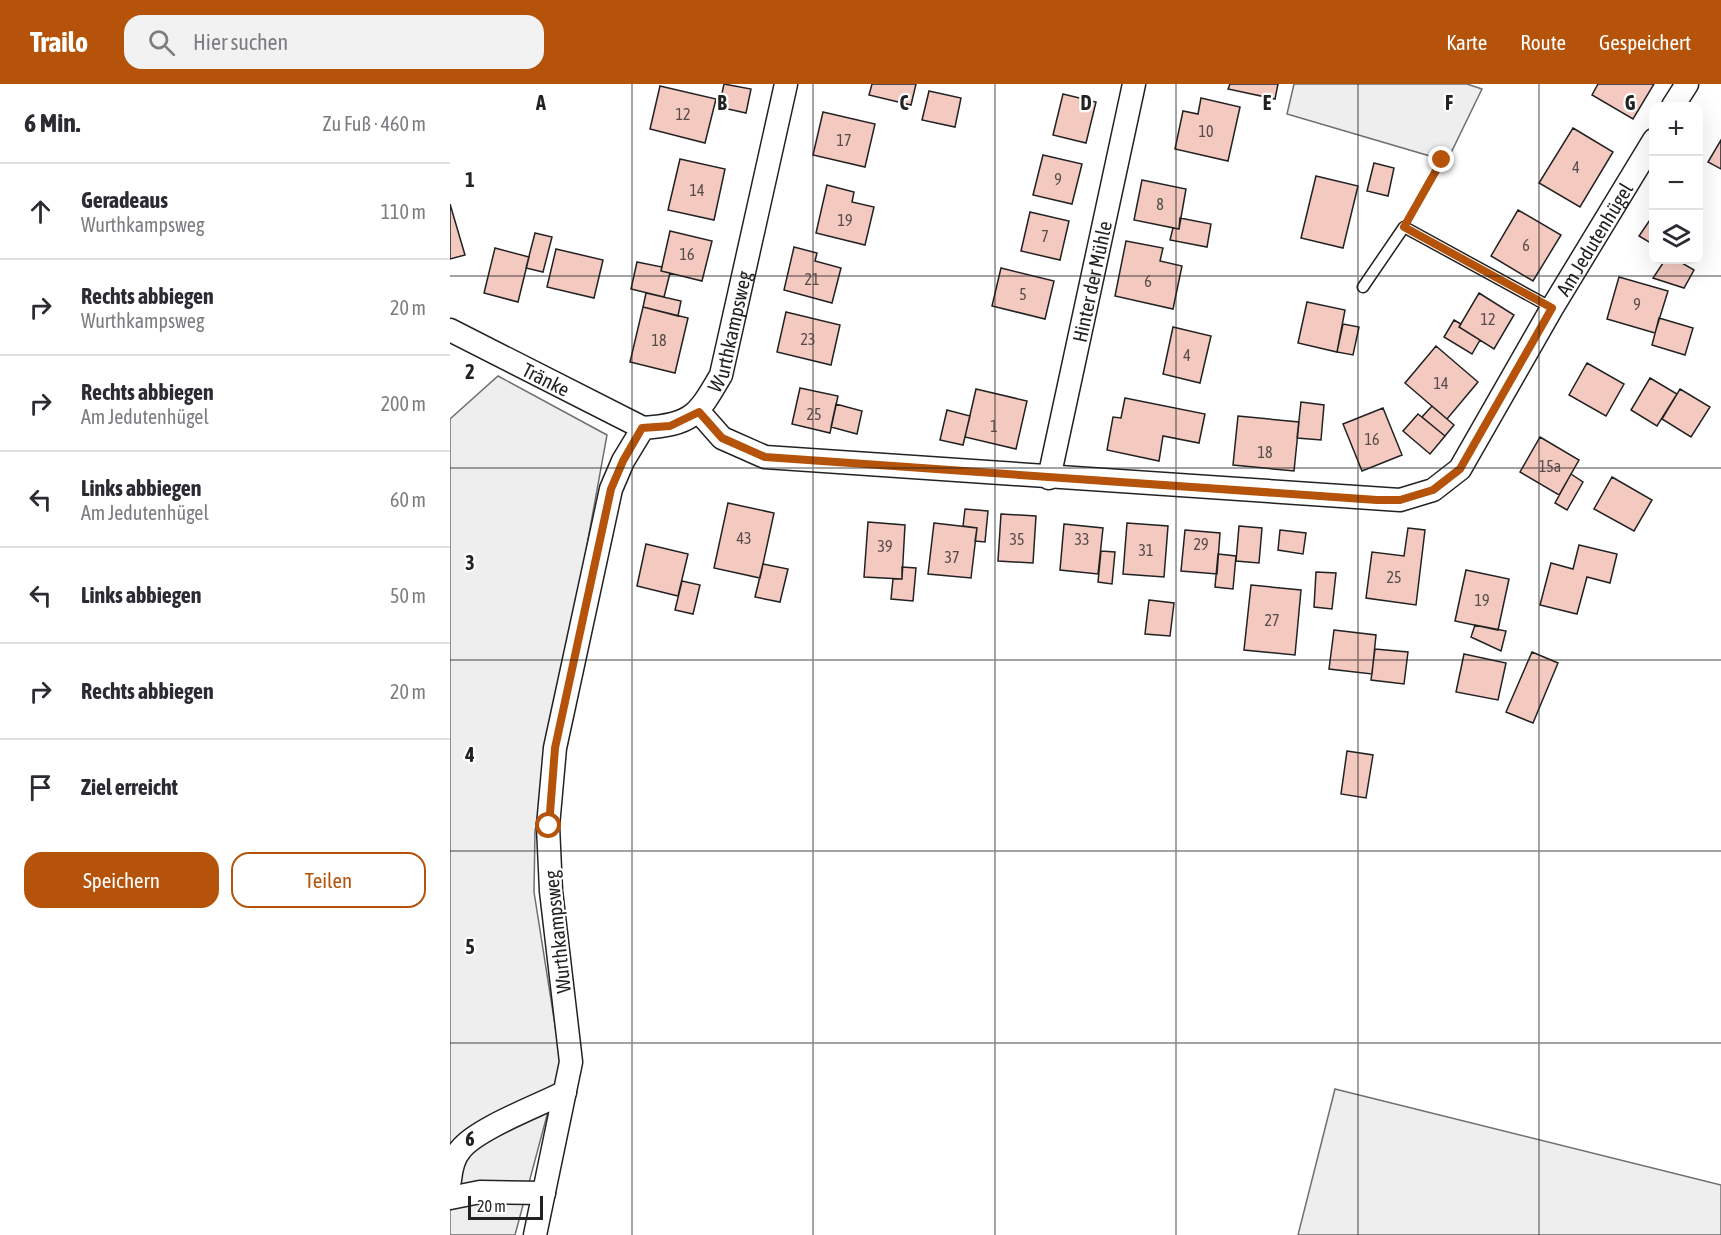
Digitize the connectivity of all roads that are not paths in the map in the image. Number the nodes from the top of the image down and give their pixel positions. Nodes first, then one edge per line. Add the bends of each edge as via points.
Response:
1 (786, 84) edge
2 (1134, 84) edge
3 (1687, 84) edge
4 (1676, 102) edge
5 (1649, 147) edge
6 (1363, 287) dead end
7 (1552, 308) junction
8 (450, 330) edge
9 (699, 412) junction
10 (642, 428) junction
11 (1049, 478) junction
12 (565, 1092) junction
13 (450, 1180) edge
14 (544, 1193) junction
15 (450, 1198) edge
16 (535, 1235) edge

1 - 9 street, Wurthkampsweg via 722,375
2 - 11 street, Hinter der Mühle
3 - 4 street
5 - 7 street, Am Jedutenhügel
6 - 7 lane via 1404,227
7 - 11 street, Am Jedutenhügel via 1460,469 1433,490 1400,500 1377,500
8 - 10 street, Tränke
9 - 10 street, Wurthkampsweg via 670,426
9 - 11 street, Am Jedutenhügel via 722,438 765,457
10 - 12 street, Wurthkampsweg via 611,489 555,748 549,826 551,891 571,1062
12 - 13 street via 478,1135 461,1149
12 - 14 street, Wurthkampsweg
14 - 15 street via 480,1192
14 - 16 street, Wurthkampsweg

